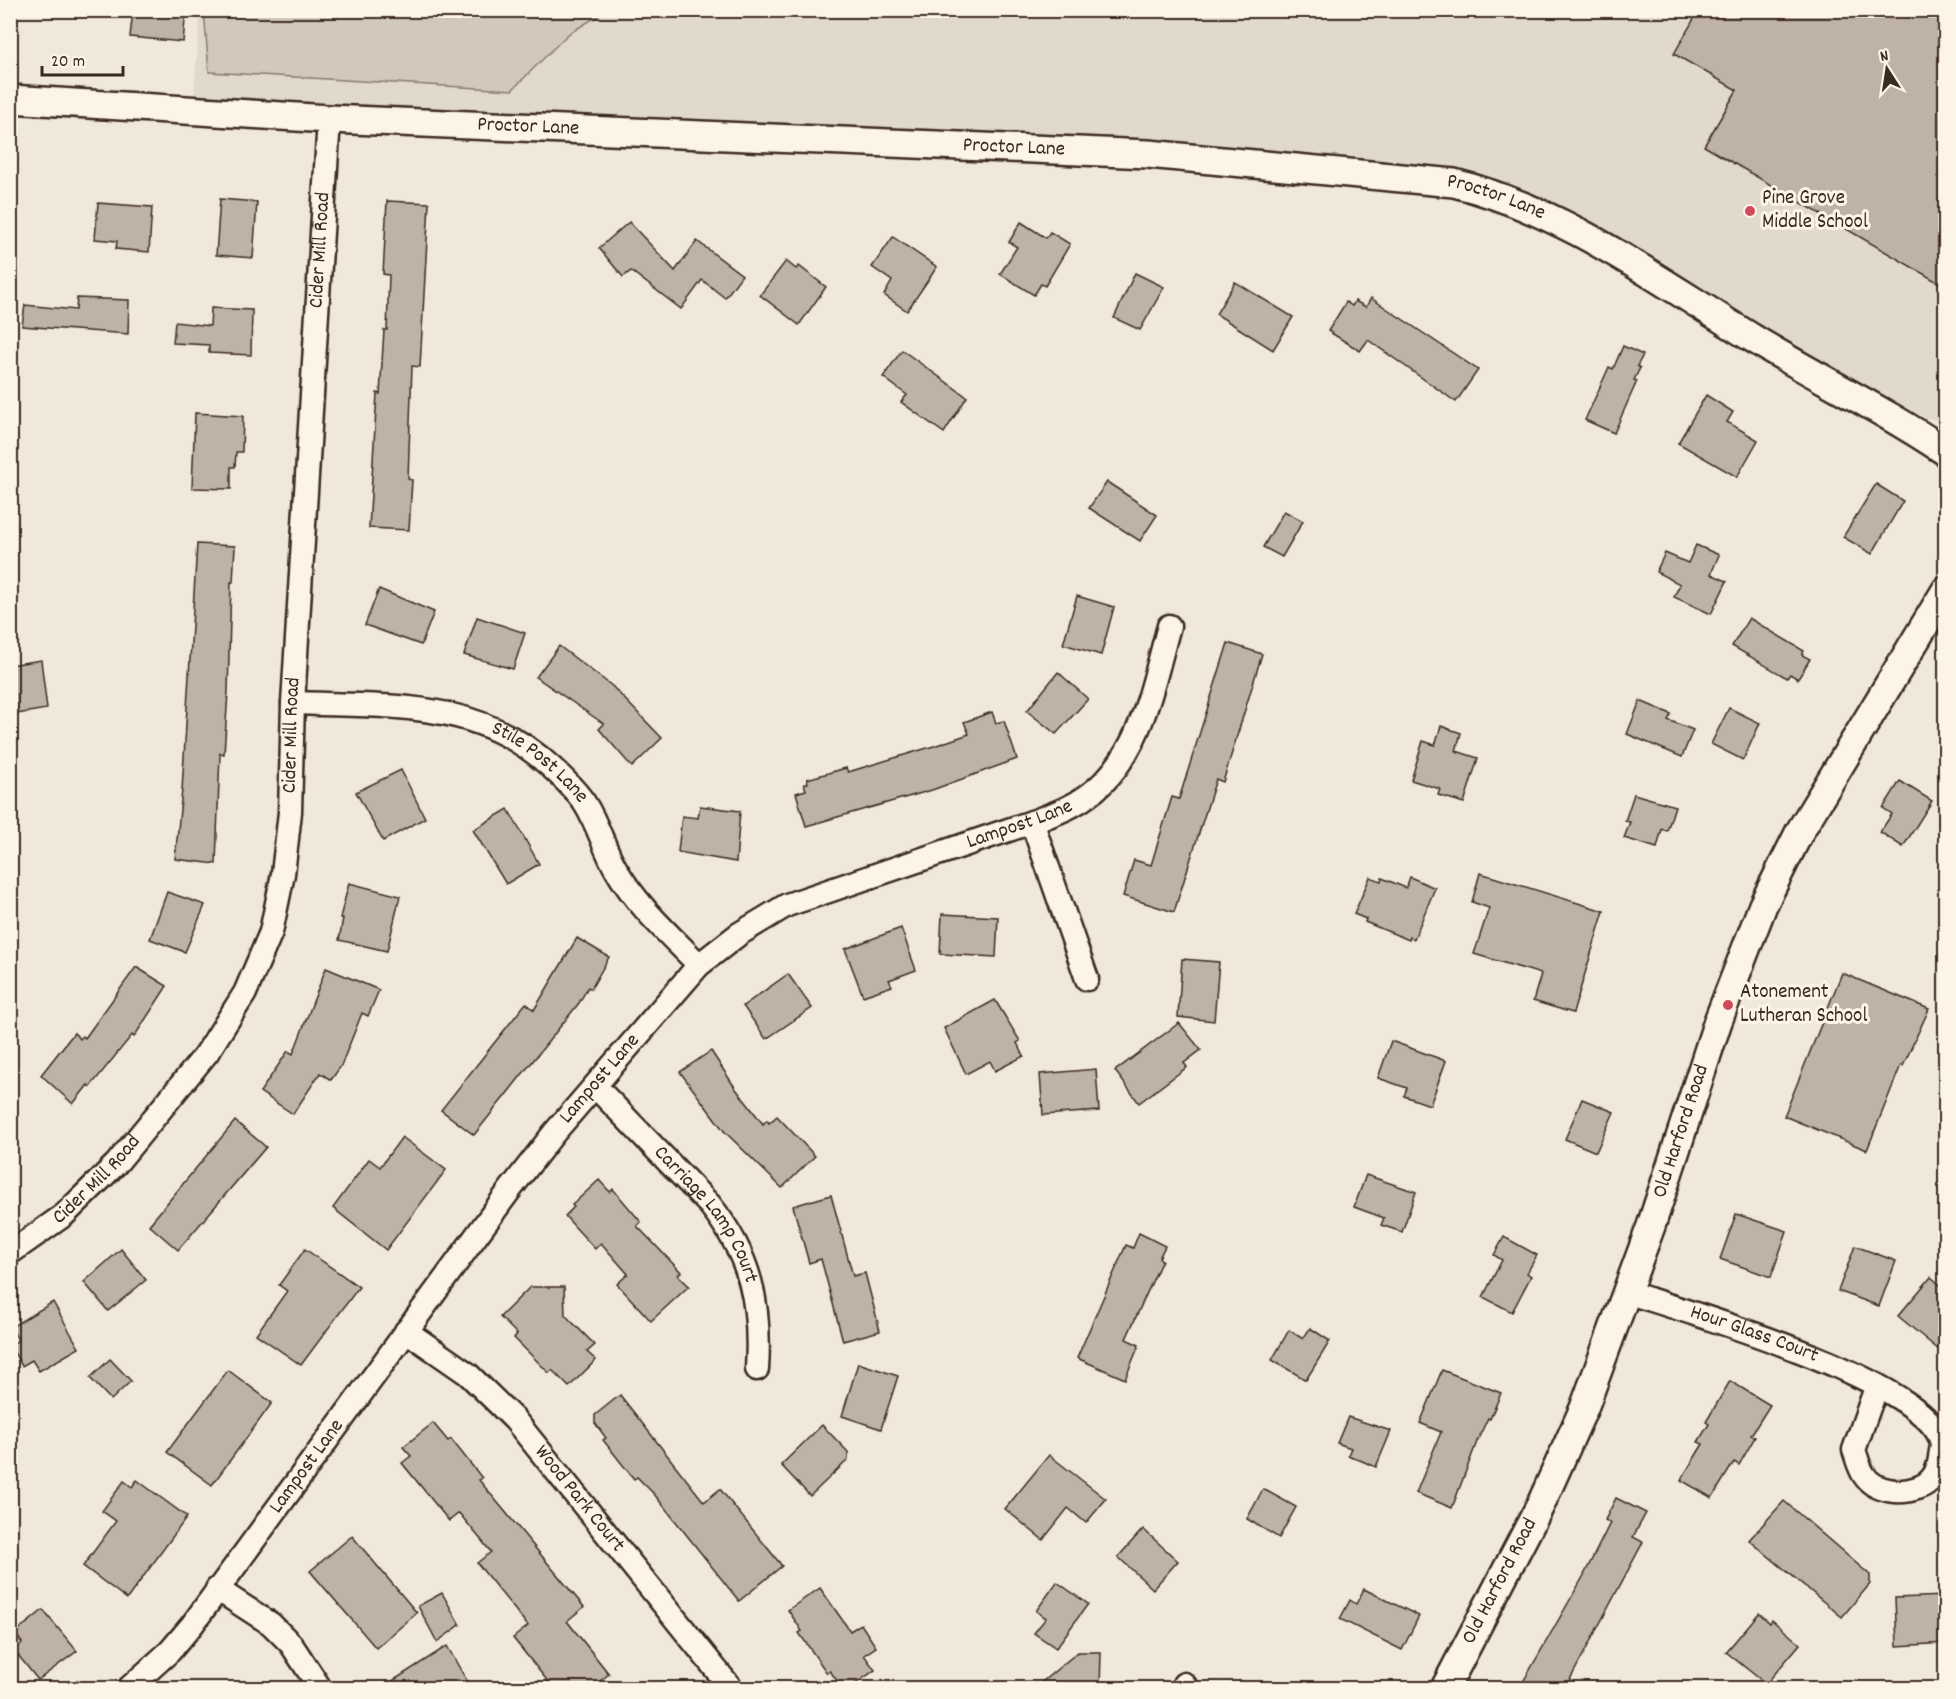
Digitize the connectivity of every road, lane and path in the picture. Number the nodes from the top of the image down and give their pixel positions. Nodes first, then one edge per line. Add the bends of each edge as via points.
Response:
1 (10, 99) edge
2 (328, 119) junction
3 (1946, 452) edge
4 (1946, 590) edge
5 (1169, 626) dead end
6 (293, 703) junction
7 (1032, 822) junction
8 (699, 965) junction
9 (1087, 979) dead end
10 (595, 1086) junction
11 (10, 1253) edge
12 (1627, 1292) junction
13 (406, 1331) junction
14 (757, 1369) dead end
15 (1877, 1385) junction
16 (217, 1589) junction
17 (129, 1689) edge
18 (320, 1689) edge
19 (731, 1689) edge
20 (1445, 1689) edge

1 - 2 street, Proctor Lane
2 - 3 street, Proctor Lane via 1148,154 1454,183 1538,211 1598,241 1754,340
2 - 6 street, Cider Mill Road
4 - 12 street, Old Harford Road via 1800,831 1763,904 1718,1021
5 - 7 street, Lampost Lane via 1139,729 1119,765 1072,806
6 - 8 street, Stile Post Lane via 419,708 467,717 502,731 534,751 584,803 628,889
6 - 11 street, Cider Mill Road via 290,812 283,874 271,932 245,993 207,1053 117,1163 64,1215
7 - 8 street, Lampost Lane via 787,905 739,934
7 - 9 street
8 - 10 street, Lampost Lane
10 - 13 street, Lampost Lane via 516,1183
10 - 14 street, Carriage Lamp Court via 726,1225 741,1252 755,1296 759,1330
12 - 15 street, Hour Glass Court via 1833,1362
12 - 20 street, Old Harford Road via 1562,1460
13 - 16 street, Lampost Lane
13 - 19 street, Wood Park Court via 468,1374 515,1420
15 - 15 street, Hour Glass Court via 1854,1450 1864,1476 1880,1488 1904,1493 1927,1485 1939,1467 1942,1444 1933,1427 1913,1408
16 - 17 street, Lampost Lane via 170,1651
16 - 18 street via 271,1624 291,1644

